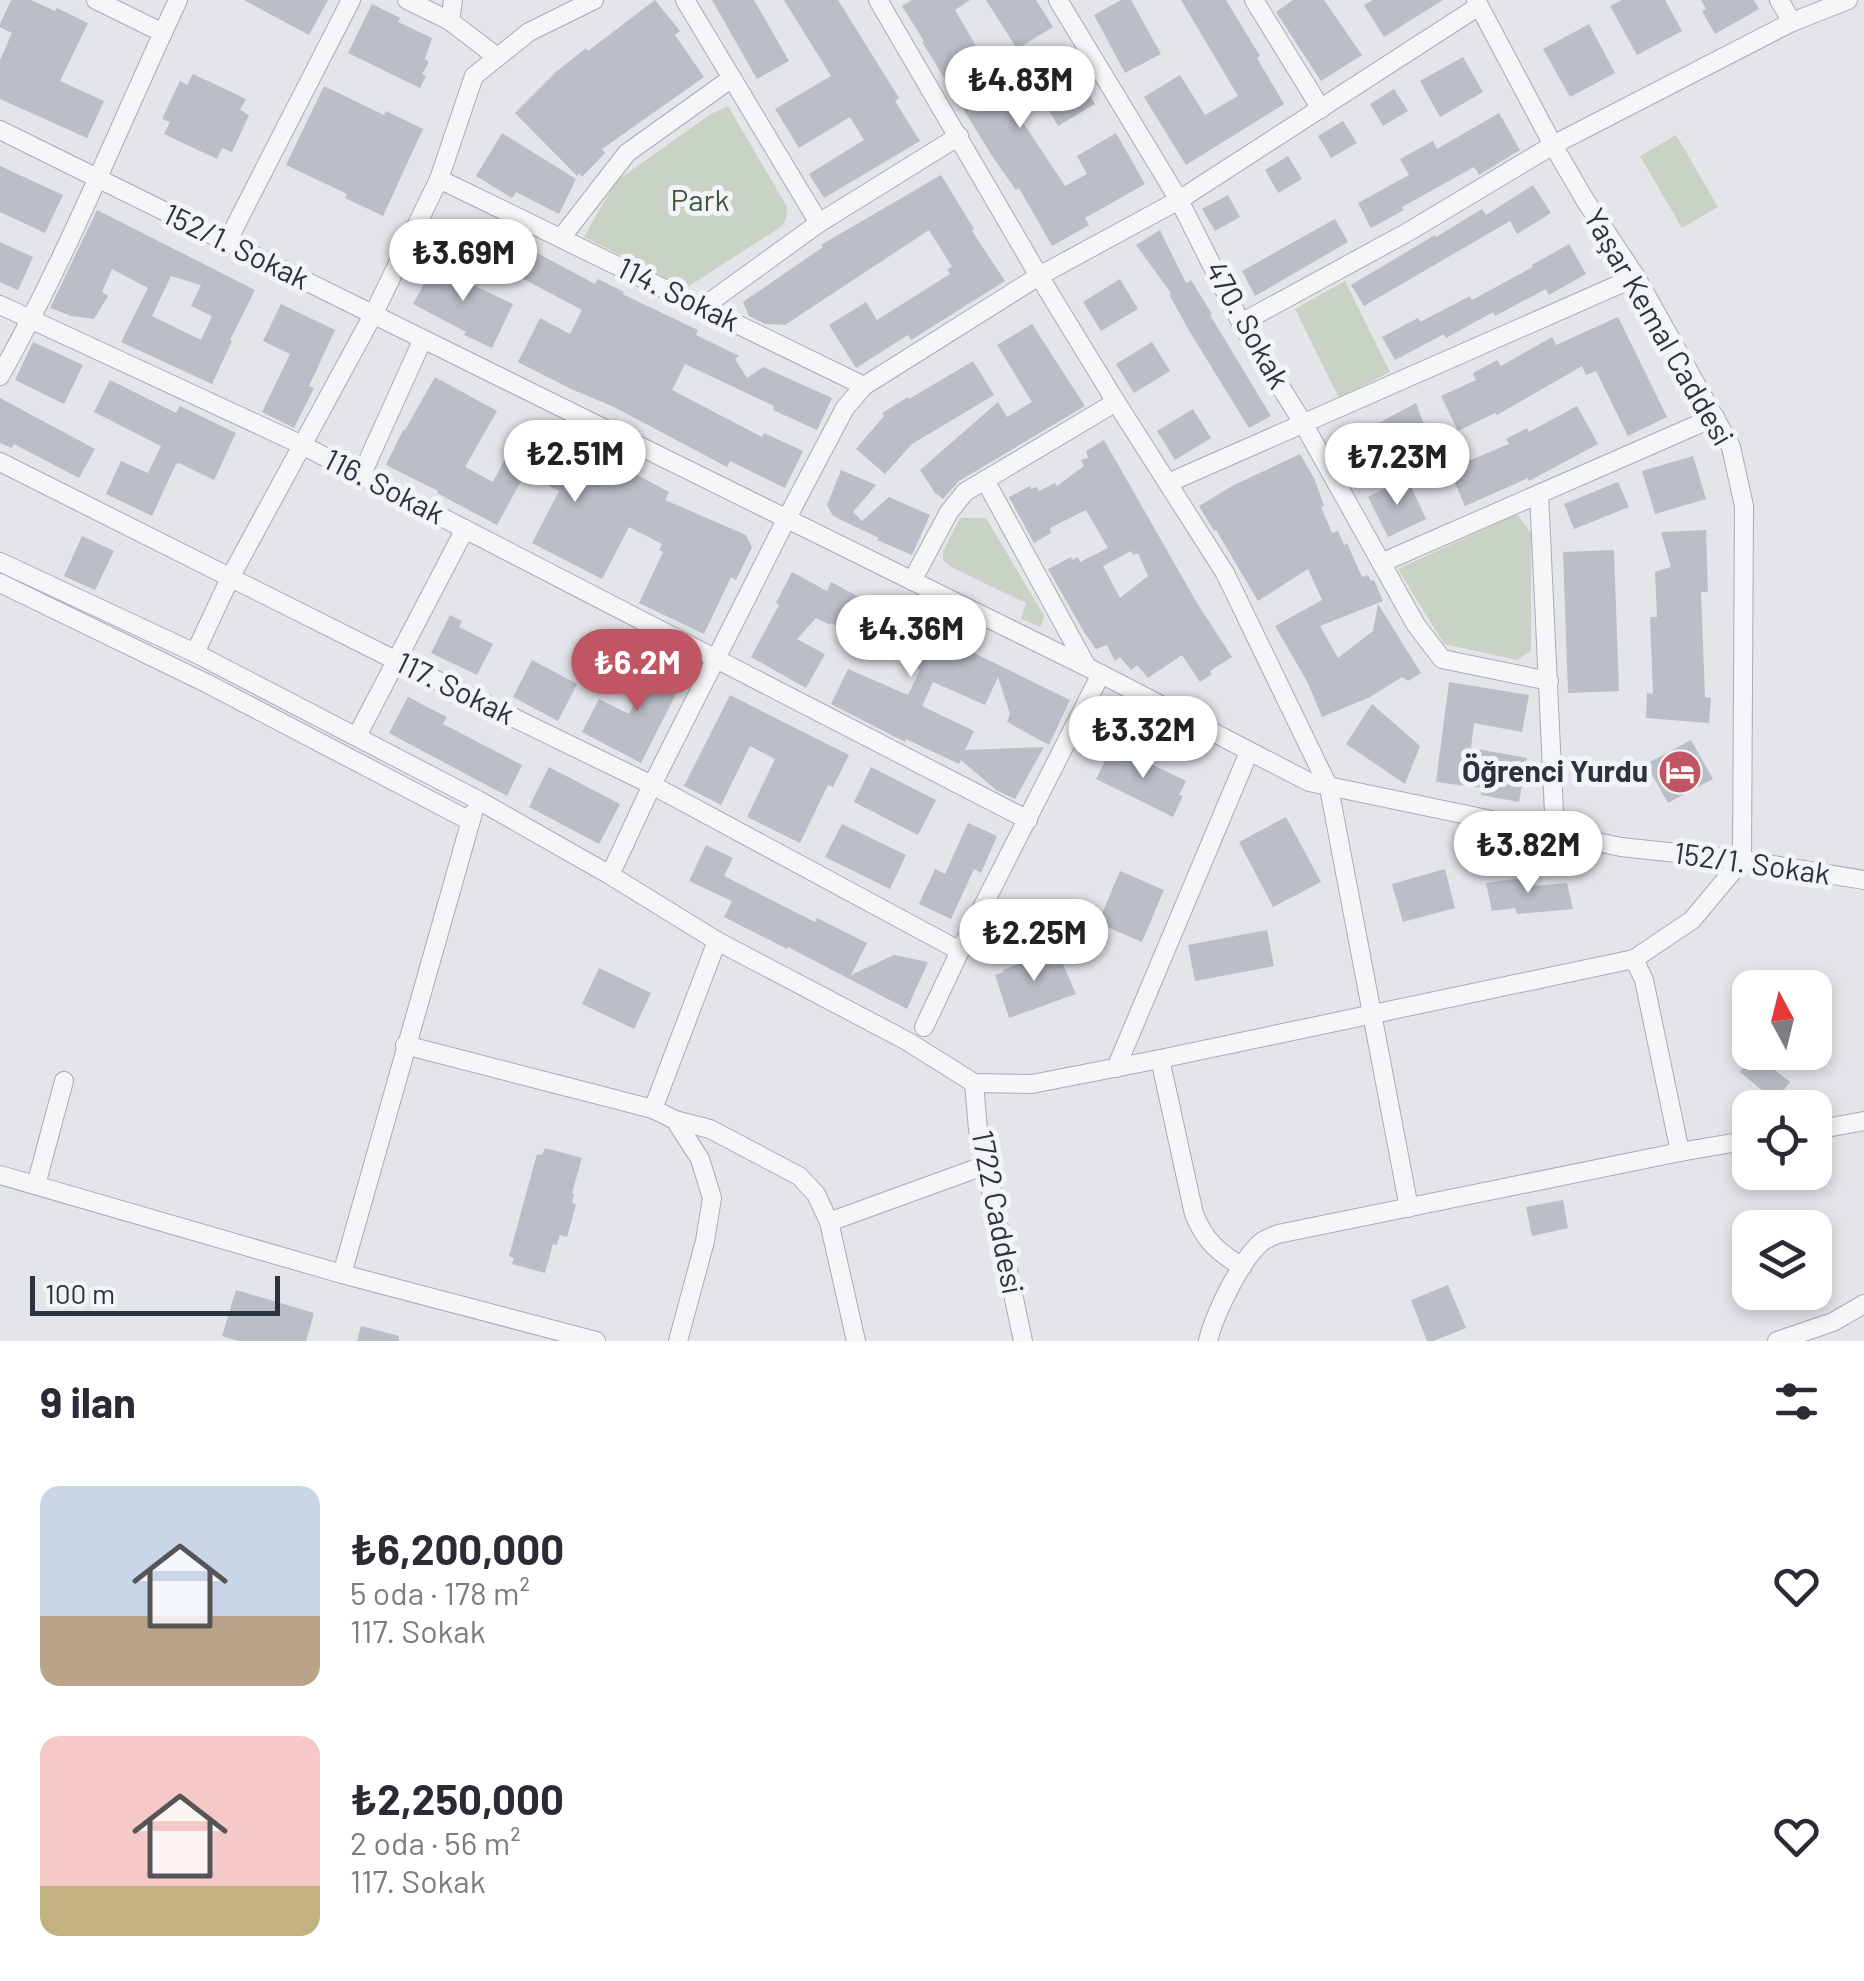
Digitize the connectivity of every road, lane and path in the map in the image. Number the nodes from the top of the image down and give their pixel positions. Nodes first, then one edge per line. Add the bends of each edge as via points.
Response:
1 (96, 0) edge
2 (178, 0) edge
3 (352, 0) edge
4 (408, 0) edge
5 (453, 0) edge
6 (594, 0) edge
7 (685, 0) edge
8 (878, 0) edge
9 (1254, 0) edge
10 (1778, 0) edge
11 (1848, 0) edge
12 (1064, 2) edge
13 (1478, 3) edge
14 (450, 20) junction
15 (1792, 22) junction
16 (162, 33) junction
17 (498, 57) junction
18 (732, 78) junction
19 (1321, 109) junction
20 (0, 130) edge
21 (959, 136) junction
22 (1553, 145) junction
23 (439, 178) junction
24 (99, 179) junction
25 (1179, 200) junction
26 (819, 223) junction
27 (561, 238) junction
28 (227, 242) junction
29 (1039, 276) junction
30 (1636, 277) junction
31 (0, 305) edge
32 (702, 307) junction
33 (373, 315) junction
34 (32, 320) junction
35 (1241, 323) junction
36 (422, 341) junction
37 (0, 376) edge
38 (864, 386) junction
39 (1116, 402) junction
40 (1714, 418) junction
41 (1303, 423) junction
42 (302, 445) junction
43 (0, 462) edge
44 (361, 476) junction
45 (985, 480) junction
46 (1168, 482) junction
47 (1539, 494) junction
48 (787, 518) junction
49 (465, 529) junction
50 (0, 562) edge
51 (1380, 563) junction
52 (231, 576) junction
53 (912, 582) junction
54 (0, 584) edge
55 (195, 653) junction
56 (718, 658) junction
57 (397, 660) junction
58 (1094, 671) junction
59 (1549, 680) junction
60 (356, 736) junction
61 (1249, 752) junction
62 (652, 785) junction
63 (1329, 788) junction
64 (478, 800) junction
65 (1028, 820) junction
66 (470, 821) junction
67 (1555, 834) junction
68 (1742, 860) junction
69 (610, 875) junction
70 (1864, 880) edge
71 (718, 940) junction
72 (960, 951) junction
73 (1634, 958) junction
74 (1372, 1015) junction
75 (924, 1027) dead end
76 (406, 1046) junction
77 (1160, 1060) junction
78 (1116, 1068) junction
79 (64, 1082) dead end
80 (974, 1083) junction
81 (653, 1109) junction
82 (675, 1120) junction
83 (1864, 1121) edge
84 (1832, 1127) edge
85 (1732, 1143) edge
86 (1680, 1152) junction
87 (986, 1165) junction
88 (0, 1175) edge
89 (36, 1185) junction
90 (1409, 1208) junction
91 (829, 1222) junction
92 (1242, 1267) junction
93 (342, 1274) junction
94 (1864, 1304) edge
95 (596, 1341) edge
96 (678, 1341) edge
97 (856, 1341) edge
98 (1023, 1341) edge
99 (1208, 1341) edge
100 (1777, 1341) edge

1 - 16 street
2 - 16 street
3 - 28 street
4 - 14 street
5 - 14 street
6 - 17 street via 529,32
7 - 18 street
8 - 21 street
9 - 19 street
10 - 15 street
11 - 15 street
12 - 25 street, 470. Sokak
13 - 19 street
13 - 22 street, Yaşar Kemal Caddesi
14 - 17 street
15 - 22 street
16 - 24 street
17 - 23 street via 474,76
18 - 26 street
18 - 27 street via 628,152
19 - 25 street
20 - 24 street, 152/1. Sokak
21 - 26 street
21 - 29 street
22 - 30 street, Yaşar Kemal Caddesi
22 - 35 street
23 - 27 street, 114. Sokak
23 - 33 street
24 - 28 street, 152/1. Sokak
24 - 34 street
25 - 29 street
25 - 35 street, 470. Sokak
26 - 32 street
27 - 32 street, 114. Sokak
28 - 33 street, 152/1. Sokak
29 - 38 street
29 - 39 street
30 - 40 street, Yaşar Kemal Caddesi
30 - 41 street
31 - 34 street, 116. Sokak
32 - 38 street, 114. Sokak
33 - 36 street, 152/1. Sokak
33 - 42 street
34 - 37 street
34 - 42 street, 116. Sokak
35 - 41 street, 470. Sokak
36 - 44 street
36 - 48 street, 152/1. Sokak
38 - 48 street via 845,408
39 - 45 street
39 - 46 street
40 - 47 street
40 - 68 street, Yaşar Kemal Caddesi via 1731,447 1744,506
41 - 46 street
41 - 51 street, 470. Sokak
42 - 44 street, 116. Sokak
42 - 52 street
43 - 52 street, 117. Sokak
44 - 49 street, 116. Sokak
45 - 53 street via 949,512
45 - 58 street
46 - 63 street via 1225,573
47 - 51 street
47 - 59 street
48 - 53 street, 152/1. Sokak
48 - 56 street
49 - 56 street, 116. Sokak
49 - 57 street
50 - 55 street
51 - 59 street, 470. Sokak via 1442,659
52 - 55 street
52 - 57 street, 117. Sokak
53 - 58 street, 152/1. Sokak
54 - 66 street
55 - 60 street
56 - 62 street
56 - 65 street, 116. Sokak
57 - 60 street
57 - 62 street, 117. Sokak
58 - 61 street, 152/1. Sokak
58 - 65 street
59 - 67 street
60 - 64 street
61 - 63 street, 152/1. Sokak
61 - 78 street
62 - 69 street
62 - 72 street, 117. Sokak
63 - 67 street, 152/1. Sokak
63 - 74 street
64 - 66 street
64 - 69 street
65 - 72 street
66 - 76 street
67 - 68 street, 152/1. Sokak
68 - 70 street, 152/1. Sokak
68 - 73 street via 1692,920
69 - 71 street
71 - 80 street
71 - 81 street
72 - 75 street
73 - 74 street
73 - 86 street
74 - 77 street
74 - 90 street
76 - 81 street
76 - 93 street
77 - 78 street
77 - 92 street via 1194,1214 1219,1253
78 - 80 street via 1032,1084
79 - 89 street
80 - 87 street, 1722 Caddesi
81 - 82 street
82 - 91 street via 710,1129 799,1176
82 - 96 street via 700,1159 712,1198
83 - 84 street
85 - 86 street
86 - 90 street
87 - 91 street
87 - 98 street, 1722 Caddesi
88 - 89 street
89 - 93 street
90 - 92 street via 1278,1234
91 - 97 street
92 - 99 street
93 - 95 street
94 - 100 street

